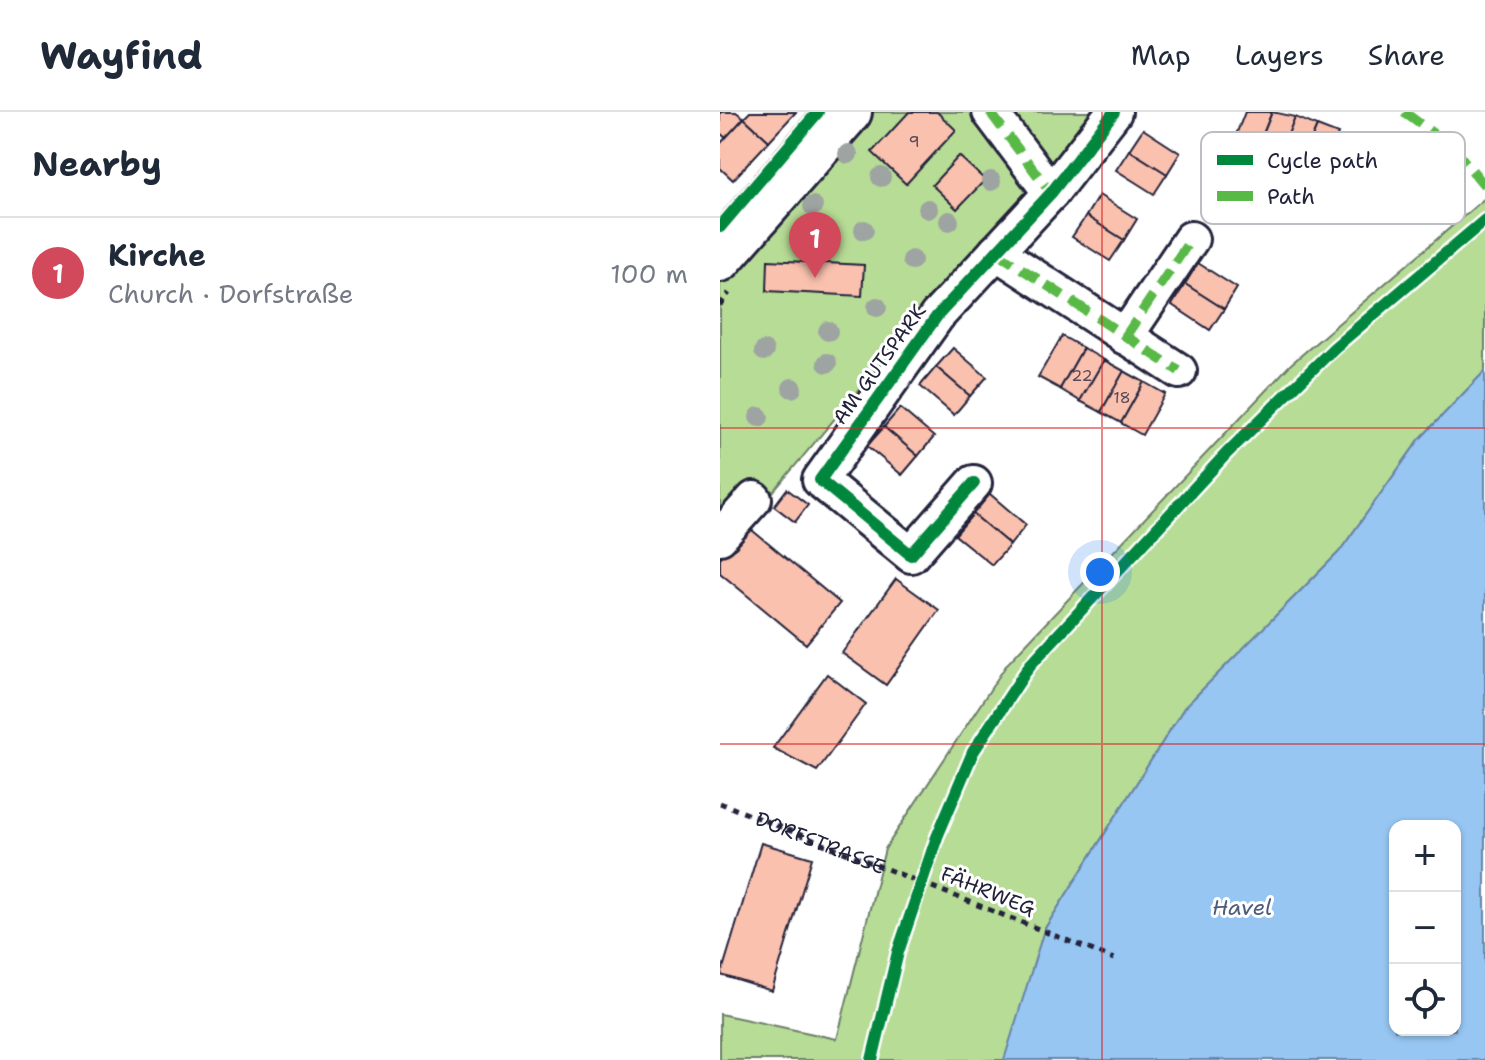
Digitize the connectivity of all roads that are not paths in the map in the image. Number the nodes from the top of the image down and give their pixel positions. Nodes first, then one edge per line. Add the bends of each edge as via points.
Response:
1 (850, 112) edge
2 (990, 112) edge
3 (1114, 112) edge
4 (1051, 193) junction
5 (1191, 239) dead end
6 (996, 252) junction
7 (720, 260) edge
8 (1125, 337) junction
9 (1179, 371) dead end
10 (974, 483) dead end
11 (754, 499) dead end
12 (720, 537) edge

1 - 7 main road
2 - 4 street
3 - 4 street, AM GUTSPARK
4 - 6 street, AM GUTSPARK
5 - 8 street
6 - 8 street
6 - 10 street, AM GUTSPARK via 913,348 820,480 911,555
8 - 9 street
11 - 12 street

